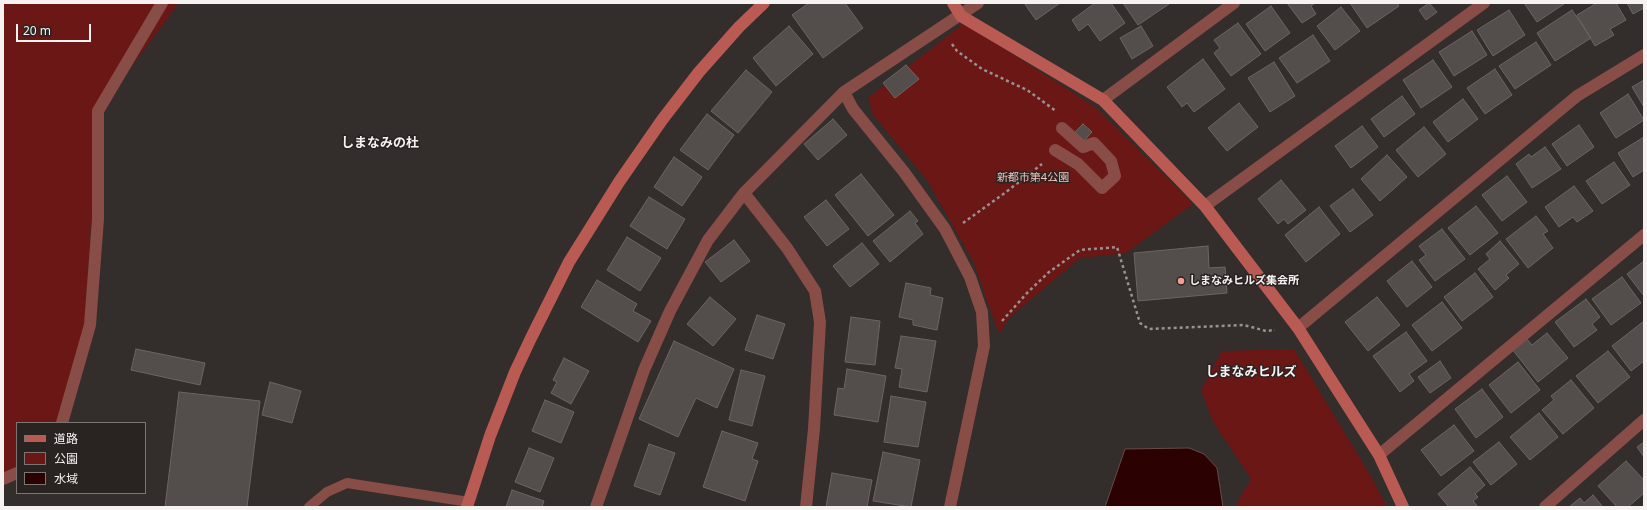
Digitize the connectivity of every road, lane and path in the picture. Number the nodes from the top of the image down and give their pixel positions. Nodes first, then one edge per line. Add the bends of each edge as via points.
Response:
1 (162, 3) edge
2 (764, 3) edge
3 (953, 3) edge
4 (978, 3) edge
5 (1234, 3) edge
6 (1484, 3) edge
7 (961, 16) junction
8 (941, 29) junction
9 (1644, 55) edge
10 (844, 92) junction
11 (1103, 100) junction
12 (1062, 128) joint
13 (1055, 150) joint
14 (744, 193) junction
15 (1205, 206) junction
16 (947, 234) junction
17 (1644, 235) edge
18 (1298, 328) junction
19 (984, 341) junction
20 (1644, 420) edge
21 (62, 422) edge
22 (1379, 455) junction
23 (16, 473) edge
24 (3, 479) edge
25 (468, 504) edge
26 (309, 507) edge
27 (596, 507) edge
28 (806, 507) edge
29 (950, 507) edge
30 (1403, 507) edge
31 (1545, 507) edge

1 - 21 street via 98,111 98,219 90,325
2 - 25 street via 699,72 662,120 619,182 569,262 515,372 490,436
3 - 7 street
4 - 7 street
5 - 11 street
6 - 15 street
7 - 8 street
7 - 11 street
8 - 10 street
8 - 12 path via 956,51 982,69 1027,90 1059,113
9 - 18 street via 1577,96
10 - 14 street
10 - 16 street via 853,109 904,172
11 - 15 street
12 - 13 street via 1083,147 1094,143 1111,161 1115,176 1102,188 1078,164
13 - 16 path via 1006,192
14 - 27 street via 708,240 670,311 644,370
14 - 28 street via 787,248 815,291 820,322 814,429
15 - 18 street
16 - 19 street via 970,277 982,312
17 - 22 street
18 - 19 path via 1266,331 1244,325 1149,328 1140,323 1117,247 1080,250 1049,272 1027,292
18 - 22 street
19 - 29 street via 974,400
20 - 31 street
22 - 30 street
23 - 24 street
25 - 26 lane via 347,483 327,492

